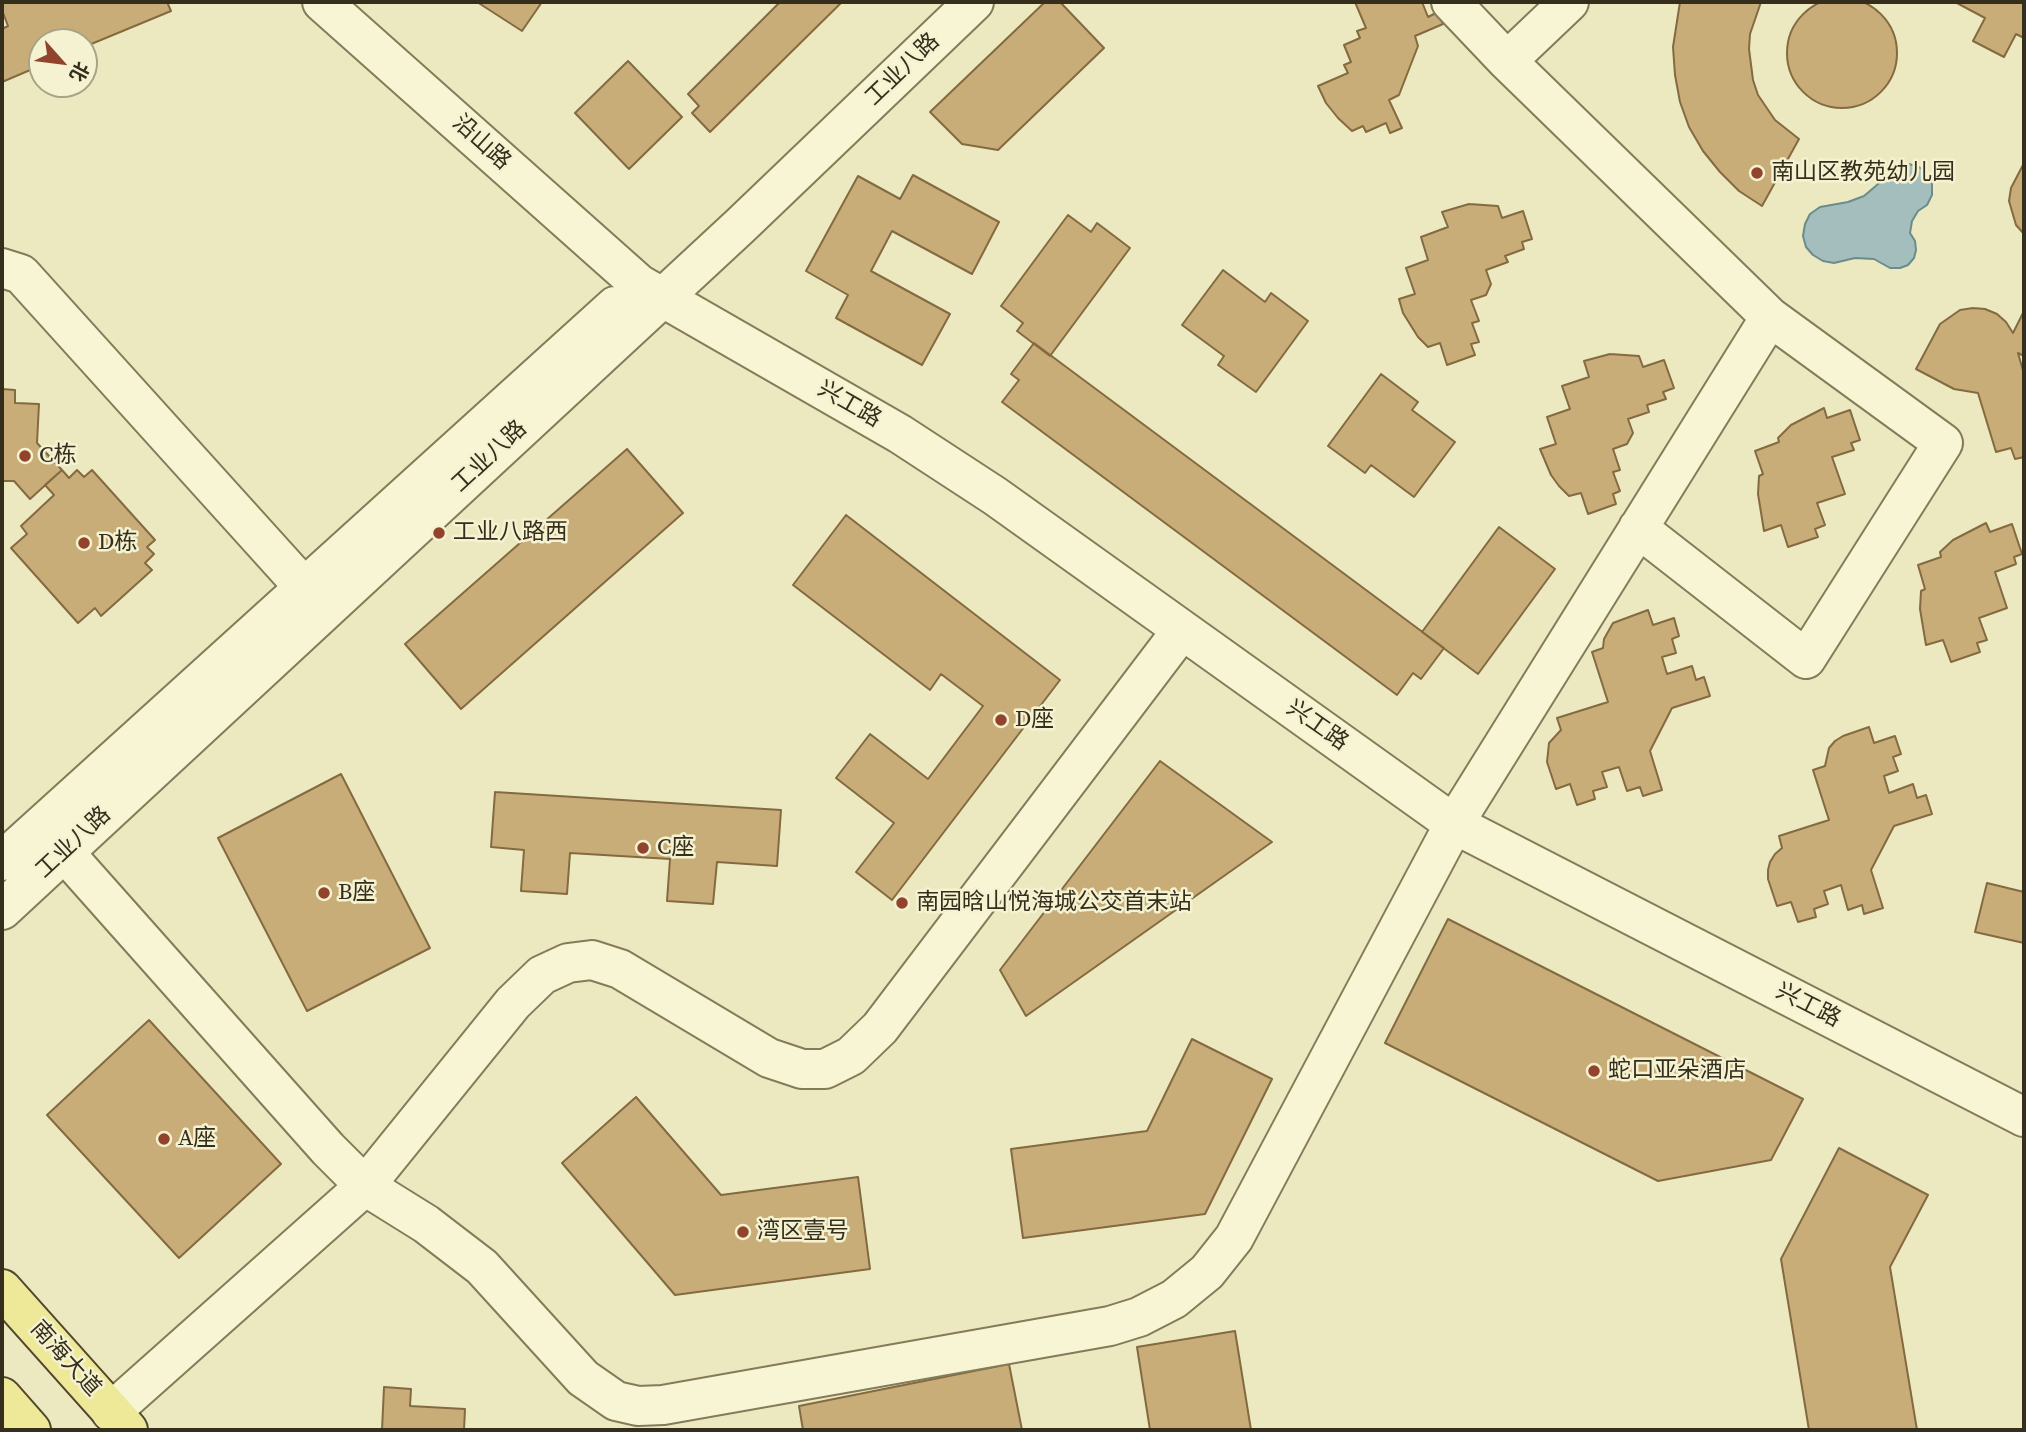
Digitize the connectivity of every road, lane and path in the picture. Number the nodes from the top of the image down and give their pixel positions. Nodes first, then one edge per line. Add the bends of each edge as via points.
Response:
1 (322, 2) edge
2 (937, 2) edge
3 (974, 2) edge
4 (1451, 2) edge
5 (1569, 2) edge
6 (1507, 61) junction
7 (2, 268) edge
8 (651, 291) junction
9 (1770, 317) junction
10 (1638, 528) junction
11 (314, 599) junction
12 (1182, 630) junction
13 (1454, 824) junction
14 (64, 852) junction
15 (2, 861) edge
16 (2, 910) edge
17 (2024, 1117) edge
18 (365, 1186) junction
19 (2, 1289) edge
20 (2, 1397) edge
21 (120, 1421) edge
22 (31, 1430) edge

1 - 8 street, 沿山路
2 - 8 street, 工业八路 via 739,193
3 - 8 street, 工业八路
4 - 6 street
5 - 6 street
6 - 9 street
7 - 11 street via 21,274
8 - 11 street, 工业八路
8 - 12 street, 兴工路 via 900,434
9 - 10 street
9 - 10 street via 1943,443 1806,659
10 - 13 street
11 - 14 street, 工业八路
11 - 15 street, 工业八路
12 - 13 street, 兴工路
12 - 18 street via 880,1028 851,1056 825,1069 802,1069 769,1058 620,969 592,960 568,962 542,975 513,1003
13 - 17 street, 兴工路
13 - 18 street via 1234,1238 1207,1272 1174,1299 1139,1317 638,1406 616,1401 583,1378 482,1267
14 - 16 street, 工业八路
14 - 18 street
18 - 21 street
19 - 21 main road, 南海大道
20 - 22 main road

